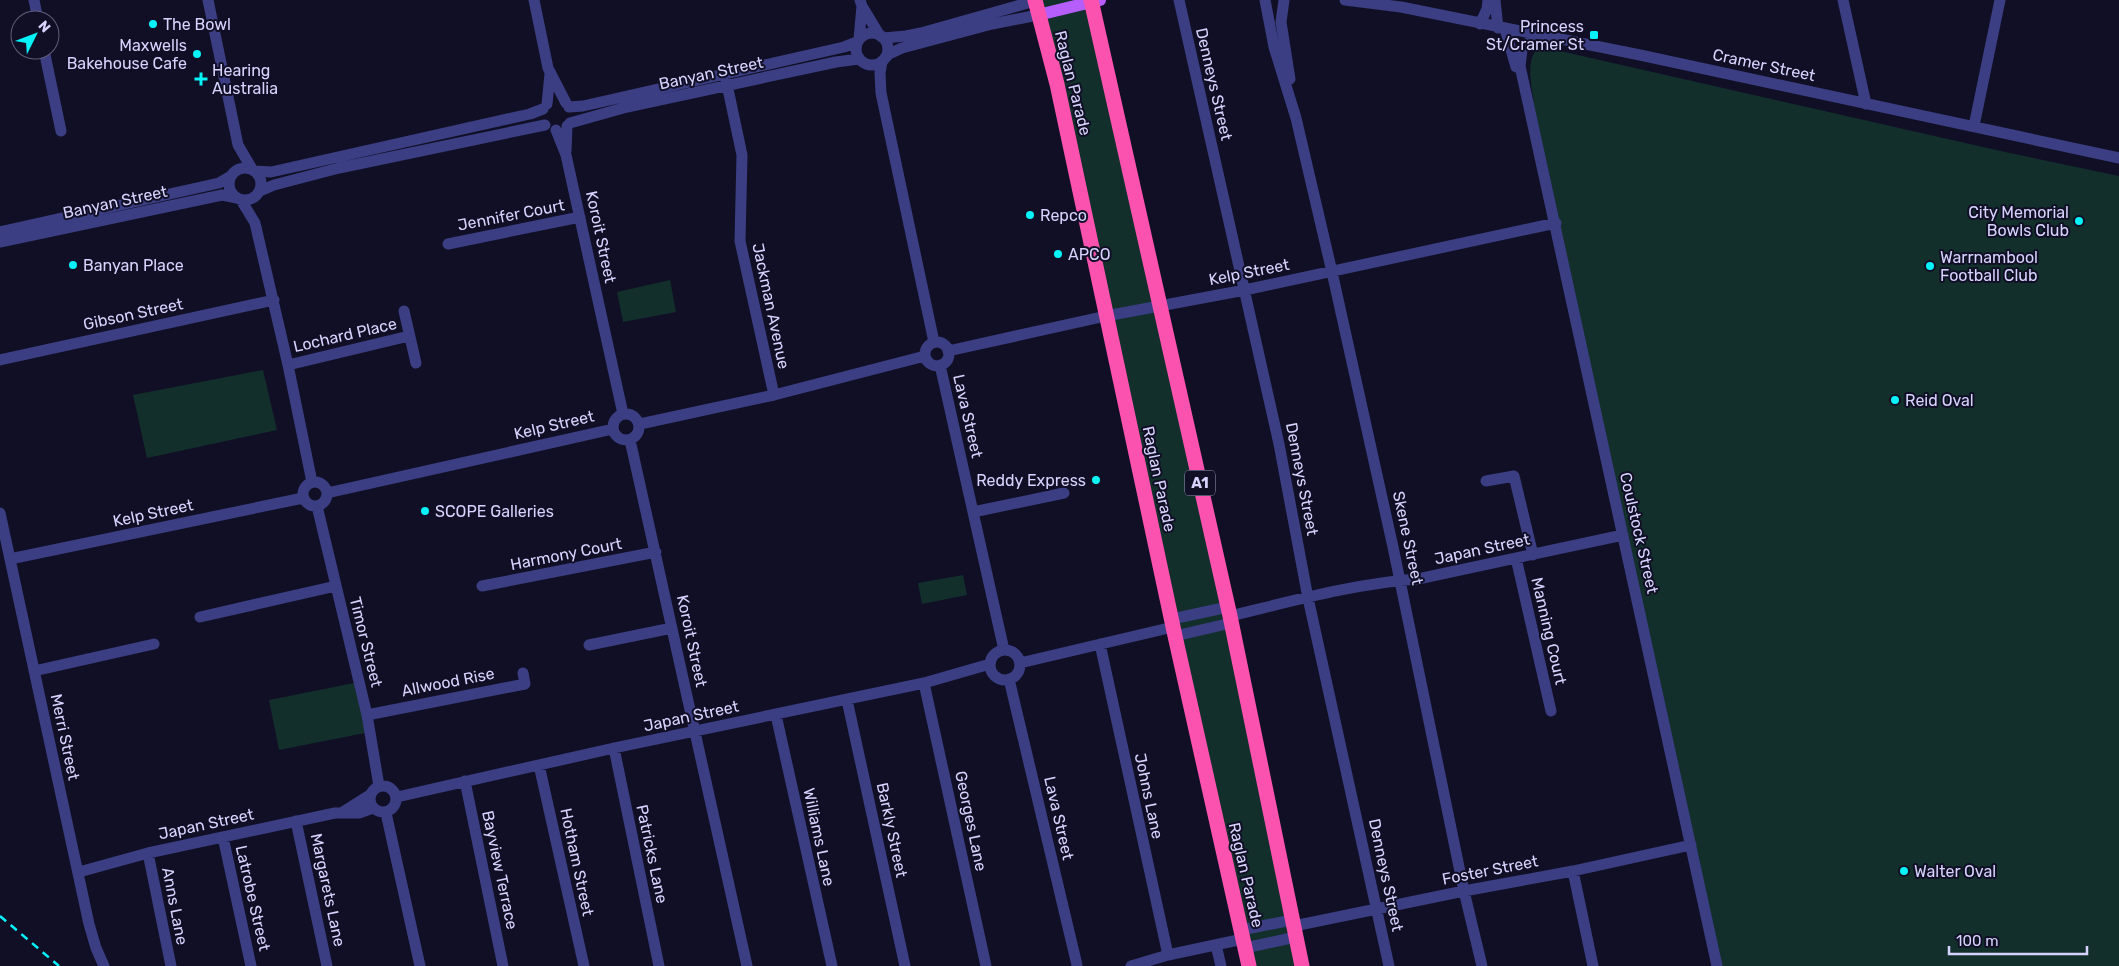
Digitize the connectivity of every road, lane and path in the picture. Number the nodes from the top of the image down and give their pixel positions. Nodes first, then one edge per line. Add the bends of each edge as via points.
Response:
1 (208, 0) edge
2 (534, 0) edge
3 (1178, 0) edge
4 (1264, 0) edge
5 (1284, 0) edge
6 (1345, 0) edge
7 (1382, 0) edge
8 (1488, 0) edge
9 (1495, 0) edge
10 (1843, 0) edge
11 (2000, 0) edge
12 (1094, 1) edge
13 (861, 3) edge
14 (1036, 4) edge
15 (1401, 7) junction
16 (1480, 24) junction
17 (1502, 28) junction
18 (1535, 35) junction
19 (881, 37) junction
20 (858, 40) junction
21 (46, 60) edge
22 (883, 60) junction
23 (862, 61) junction
24 (550, 74) junction
25 (726, 81) junction
26 (881, 93) junction
27 (1866, 104) junction
28 (568, 105) junction
29 (545, 106) junction
30 (1528, 107) junction
31 (1296, 118) junction
32 (560, 126) junction
33 (1974, 126) junction
34 (60, 131) dead end
35 (238, 145) junction
36 (2119, 158) edge
37 (253, 170) junction
38 (232, 174) junction
39 (259, 193) junction
40 (239, 199) junction
41 (139, 200) junction
42 (141, 212) junction
43 (580, 217) junction
44 (255, 223) junction
45 (1556, 223) junction
46 (0, 232) edge
47 (0, 242) edge
48 (448, 244) dead end
49 (1332, 272) junction
50 (1244, 290) junction
51 (274, 300) junction
52 (1160, 305) junction
53 (404, 311) dead end
54 (1106, 316) junction
55 (410, 336) junction
56 (934, 342) junction
57 (948, 350) junction
58 (925, 356) junction
59 (0, 360) edge
60 (416, 362) dead end
61 (288, 365) junction
62 (940, 365) junction
63 (774, 394) junction
64 (623, 414) junction
65 (640, 424) junction
66 (613, 429) junction
67 (630, 440) junction
68 (1486, 481) dead end
69 (312, 482) junction
70 (327, 493) junction
71 (1064, 493) dead end
72 (303, 498) junction
73 (318, 506) junction
74 (973, 512) junction
75 (0, 513) edge
76 (1623, 535) junction
77 (656, 552) junction
78 (1532, 554) junction
79 (1516, 558) junction
80 (10, 559) junction
81 (1400, 580) junction
82 (336, 586) junction
83 (482, 586) dead end
84 (1308, 598) junction
85 (1230, 615) junction
86 (200, 617) dead end
87 (1173, 627) junction
88 (672, 628) junction
89 (154, 644) dead end
90 (1100, 644) junction
91 (590, 645) dead end
92 (1004, 650) junction
93 (1020, 663) junction
94 (990, 664) junction
95 (34, 671) junction
96 (523, 673) dead end
97 (1009, 679) junction
98 (924, 683) junction
99 (848, 700) junction
100 (1551, 711) dead end
101 (367, 715) junction
102 (776, 715) junction
103 (695, 731) junction
104 (614, 748) junction
105 (539, 765) junction
106 (465, 781) junction
107 (375, 791) junction
108 (397, 797) junction
109 (373, 808) junction
110 (342, 812) junction
111 (386, 813) junction
112 (296, 821) junction
113 (222, 837) junction
114 (1691, 845) junction
115 (148, 853) junction
116 (1573, 871) junction
117 (79, 872) junction
118 (1464, 891) junction
119 (1377, 910) junction
120 (1294, 928) junction
121 (1243, 939) junction
122 (1216, 945) junction
123 (1168, 955) junction
124 (104, 966) edge
125 (171, 966) edge
126 (251, 966) edge
127 (327, 966) edge
128 (420, 966) edge
129 (503, 966) edge
130 (584, 966) edge
131 (659, 966) edge
132 (746, 966) edge
133 (832, 966) edge
134 (905, 966) edge
135 (986, 966) edge
136 (1079, 966) edge
137 (1131, 966) edge
138 (1220, 966) edge
139 (1249, 966) edge
140 (1302, 966) edge
141 (1389, 966) edge
142 (1482, 966) edge
143 (1594, 966) edge
144 (1717, 966) edge

1 - 35 street
2 - 24 street
3 - 50 street, Denneys Street
4 - 31 street, Skene Street via 1274,47
5 - 31 street, Skene Street via 1282,31
6 - 15 street, Cramer Street
7 - 15 street, Cramer Street
8 - 16 street
9 - 17 street, Coulstock Street
10 - 27 street
11 - 33 street
12 - 14 main road
12 - 52 highway, A1
13 - 19 street
13 - 20 street
14 - 19 street via 914,35
14 - 22 street via 992,24 902,48
14 - 54 highway, Raglan Parade via 1057,84
15 - 16 street, Cramer Street
16 - 17 street, Cramer Street
17 - 18 street, Cramer Street
17 - 30 street, Coulstock Street
18 - 27 street, Cramer Street
18 - 30 street, Coulstock Street via 1520,54
19 - 20 street via 869,33
19 - 22 street via 887,46
20 - 23 street via 856,51
20 - 25 street, Banyan Street via 844,47
21 - 34 street
22 - 23 street via 874,65
22 - 26 street
23 - 25 street, Banyan Street via 836,62
23 - 26 street
24 - 28 street
24 - 29 street
25 - 28 street, Banyan Street via 583,106
25 - 32 street, Banyan Street
25 - 63 street, Jackman Avenue via 742,155 740,241
26 - 56 street
27 - 33 street, Cramer Street
28 - 29 street via 558,100
28 - 32 street via 572,115
29 - 32 street via 542,117
29 - 37 street via 530,114 271,172
30 - 45 street, Coulstock Street
31 - 49 street, Skene Street
32 - 39 street, Banyan Street via 339,168 274,185
32 - 43 street, Koroit Street
33 - 36 street, Cramer Street
35 - 37 street
35 - 38 street
37 - 38 street via 243,168
37 - 39 street via 261,179
38 - 40 street via 230,188
38 - 41 street, Banyan Street via 219,183
39 - 40 street via 250,200
39 - 44 street
40 - 42 street, Banyan Street via 222,195
40 - 44 street
41 - 42 street
41 - 46 street, Banyan Street
42 - 47 street, Banyan Street
43 - 48 street, Jennifer Court
43 - 64 street, Koroit Street
44 - 51 street
45 - 49 street, Kelp Street
45 - 76 street, Coulstock Street
49 - 50 street, Kelp Street
49 - 81 street, Skene Street
50 - 52 street, Kelp Street
50 - 84 street, Denneys Street via 1279,444
51 - 59 street, Gibson Street
51 - 61 street
52 - 54 street, Kelp Street
52 - 85 highway, A1
53 - 55 street
54 - 57 street, Kelp Street
54 - 87 highway, Raglan Parade
55 - 60 street
55 - 61 street, Lochard Place
56 - 57 street via 945,345
56 - 58 street via 926,348
57 - 62 street via 948,358
58 - 62 street via 932,364
58 - 63 street
61 - 69 street
62 - 74 street, Lava Street
63 - 65 street
64 - 65 street via 633,415
64 - 66 street via 615,419
65 - 67 street via 638,434
66 - 67 street via 617,437
66 - 70 street, Kelp Street
67 - 77 street, Koroit Street
68 - 78 street via 1514,476
69 - 70 street via 320,483
69 - 72 street via 305,486
70 - 73 street via 326,500
71 - 74 street
72 - 73 street via 310,506
72 - 80 street, Kelp Street
73 - 82 street, Timor Street
74 - 92 street, Lava Street
75 - 80 street, Merri Street
76 - 78 street, Japan Street
76 - 114 street, Coulstock Street
77 - 83 street, Harmony Court
77 - 88 street, Koroit Street
78 - 79 street, Japan Street
79 - 81 street, Japan Street
79 - 100 street, Manning Court
80 - 95 street, Merri Street
81 - 84 street, Japan Street
81 - 118 street, Skene Street
82 - 86 street
82 - 101 street, Timor Street
84 - 85 street, Japan Street
84 - 119 street, Denneys Street
85 - 87 street, Japan Street
85 - 87 street, Japan Street
85 - 120 highway, A1
87 - 90 street, Japan Street
87 - 121 highway, Raglan Parade
88 - 91 street
88 - 103 street, Koroit Street
89 - 95 street
90 - 93 street, Japan Street
90 - 123 street, Johns Lane
92 - 93 street via 1015,654
92 - 94 street via 993,656
93 - 97 street via 1017,674
94 - 97 street via 999,679
94 - 98 street, Japan Street
95 - 117 street, Merri Street
96 - 101 street, Allwood Rise via 525,684
97 - 136 street, Lava Street
98 - 99 street, Japan Street
98 - 135 street, Georges Lane
99 - 102 street, Japan Street
99 - 134 street, Barkly Street
101 - 107 street, Timor Street
102 - 103 street, Japan Street
102 - 133 street, Williams Lane
103 - 104 street, Japan Street
103 - 132 street, Koroit Street
104 - 105 street, Japan Street
104 - 131 street, Patricks Lane
105 - 106 street, Japan Street
105 - 130 street, Hotham Street
106 - 108 street, Japan Street
106 - 129 street, Bayview Terrace
107 - 108 street via 389,787
107 - 109 street via 370,802
107 - 110 street, Japan Street
108 - 111 street via 395,806
109 - 110 street, Japan Street via 359,813
109 - 111 street
110 - 112 street, Japan Street
111 - 128 street
112 - 113 street, Japan Street
112 - 127 street, Margarets Lane
113 - 115 street, Japan Street
113 - 126 street, Latrobe Street
114 - 116 street, Foster Street
114 - 144 street, Coulstock Street
115 - 117 street, Japan Street
115 - 125 street, Anns Lane
116 - 118 street, Foster Street
116 - 143 street
117 - 124 street, Merri Street via 93,938
118 - 119 street, Foster Street
118 - 142 street, Skene Street
119 - 120 street, Foster Street
119 - 141 street, Denneys Street
120 - 121 street
120 - 121 street
120 - 140 highway, A1
121 - 122 street
121 - 139 highway, Raglan Parade
122 - 123 street
122 - 138 street
123 - 137 street

